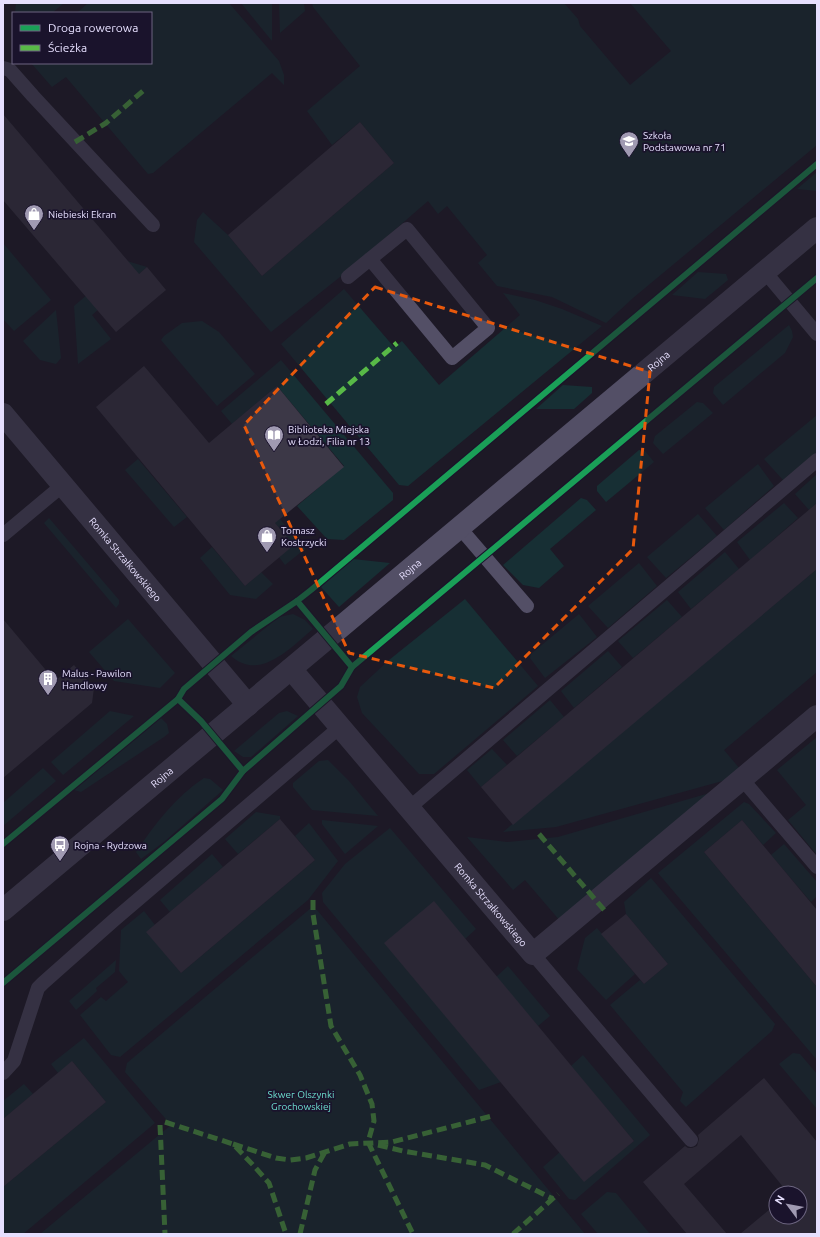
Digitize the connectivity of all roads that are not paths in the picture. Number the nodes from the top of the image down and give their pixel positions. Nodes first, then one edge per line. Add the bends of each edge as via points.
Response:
1 (3, 68) edge
2 (153, 225) dead end
3 (817, 228) edge
4 (370, 259) junction
5 (765, 272) junction
6 (348, 277) dead end
7 (817, 334) edge
8 (3, 414) edge
9 (817, 460) edge
10 (63, 485) junction
11 (460, 528) junction
12 (3, 535) edge
13 (527, 606) dead end
14 (291, 669) junction
15 (248, 705) junction
16 (817, 716) edge
17 (340, 727) junction
18 (742, 779) junction
19 (409, 808) junction
20 (817, 867) edge
21 (3, 910) edge
22 (533, 954) junction
23 (3, 1073) edge
24 (691, 1140) dead end

1 - 2 lane via 10,70
3 - 5 street, Rojna
4 - 4 lane via 452,358 488,328 407,229
4 - 6 lane
5 - 7 lane
5 - 11 street, Rojna
8 - 10 street, Romka Strzałkowskiego
9 - 19 lane
10 - 12 lane
10 - 15 street, Romka Strzałkowskiego
11 - 13 lane
11 - 14 street, Rojna
14 - 15 street, Rojna
14 - 17 street, Romka Strzałkowskiego
15 - 21 street, Rojna
16 - 18 street
17 - 19 street, Romka Strzałkowskiego
17 - 23 lane via 38,988 14,1061
18 - 20 lane
18 - 22 street
19 - 22 street, Romka Strzałkowskiego
22 - 24 lane, Romka Strzałkowskiego

